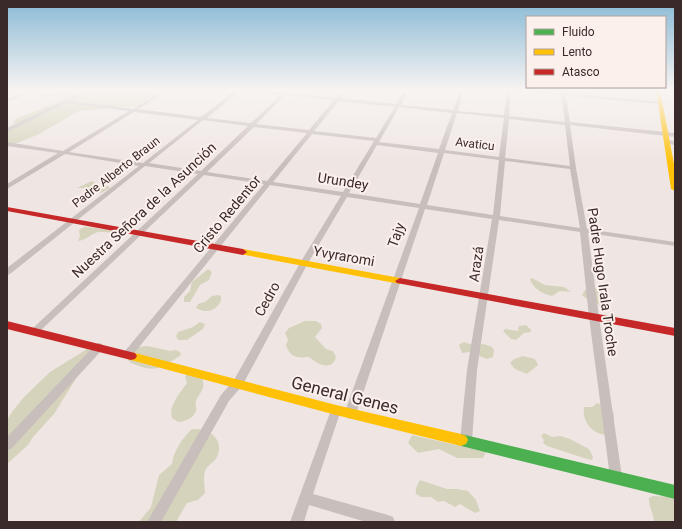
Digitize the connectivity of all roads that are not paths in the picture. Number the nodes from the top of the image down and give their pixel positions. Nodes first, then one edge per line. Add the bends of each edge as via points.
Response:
1 (39, 115) edge
2 (126, 115) edge
3 (160, 115) edge
4 (207, 115) edge
5 (263, 115) edge
6 (325, 115) edge
7 (393, 115) edge
8 (453, 115) edge
9 (482, 115) edge
10 (567, 115) edge
11 (664, 115) edge
12 (506, 117) junction
13 (200, 120) junction
14 (568, 124) junction
15 (251, 126) junction
16 (7, 130) edge
17 (310, 133) junction
18 (671, 139) edge
19 (376, 141) junction
20 (7, 144) edge
21 (441, 151) junction
22 (65, 153) junction
23 (501, 159) junction
24 (145, 164) junction
25 (573, 168) junction
26 (204, 172) junction
27 (270, 182) junction
28 (7, 187) edge
29 (675, 189) edge
30 (346, 194) junction
31 (423, 206) junction
32 (7, 209) edge
33 (496, 217) junction
34 (72, 220) junction
35 (584, 231) junction
36 (139, 232) junction
37 (675, 244) edge
38 (217, 247) junction
39 (304, 263) junction
40 (7, 272) edge
41 (396, 280) junction
42 (484, 297) junction
43 (594, 318) junction
44 (7, 325) edge
45 (34, 331) junction
46 (675, 332) edge
47 (99, 347) junction
48 (128, 354) junction
49 (238, 382) junction
50 (336, 410) junction
51 (350, 414) junction
52 (466, 441) junction
53 (7, 445) edge
54 (616, 477) junction
55 (675, 492) edge
56 (306, 498) junction
57 (154, 522) edge
58 (298, 522) edge
59 (388, 522) edge

1 - 16 street
2 - 22 street
3 - 13 street, Avaticu
4 - 13 street, Padre Alberto Braun
5 - 15 street, Nuestra Señora de la Asunción
6 - 17 street, Cristo Redentor
7 - 19 street, Cedro
8 - 21 street, Tajy
9 - 12 street
10 - 14 street, Padre Hugo Irala Troche
11 - 18 street
12 - 14 street
12 - 23 street, Arazá
13 - 15 street, Avaticu
13 - 24 street, Padre Alberto Braun
14 - 18 street
14 - 25 street, Padre Hugo Irala Troche
15 - 17 street, Avaticu
15 - 26 street, Nuestra Señora de la Asunción
17 - 19 street, Avaticu
17 - 27 street, Cristo Redentor
18 - 29 street
19 - 21 street, Avaticu
19 - 30 street, Cedro
20 - 22 street, Urundey
21 - 23 street, Avaticu
21 - 31 street, Tajy
22 - 24 street, Urundey
22 - 28 street
23 - 25 street, Avaticu
23 - 33 street, Arazá
24 - 26 street, Urundey
24 - 34 street, Padre Alberto Braun
25 - 35 street, Padre Hugo Irala Troche
26 - 27 street, Urundey
26 - 36 street, Nuestra Señora de la Asunción
27 - 30 street, Urundey
27 - 38 street, Cristo Redentor
30 - 31 street, Urundey
30 - 39 street, Cedro
31 - 33 street, Urundey
31 - 41 street, Tajy
32 - 34 street, Yvyraromi
33 - 35 street, Urundey
33 - 42 street, Arazá
34 - 36 street, Yvyraromi
34 - 40 street, Padre Alberto Braun
35 - 37 street, Urundey
35 - 43 street, Padre Hugo Irala Troche
36 - 38 street, Yvyraromi
36 - 45 street, Nuestra Señora de la Asunción
38 - 39 street, Yvyraromi
38 - 48 street, Cristo Redentor
39 - 41 street, Yvyraromi
39 - 49 street, Cedro
41 - 42 street, Yvyraromi
41 - 51 street, Tajy
42 - 43 street, Yvyraromi
42 - 52 street, Arazá via 472,370
43 - 46 street, Yvyraromi
43 - 54 street, Padre Hugo Irala Troche
44 - 45 street, General Genes
45 - 47 street, General Genes
47 - 48 street, General Genes
47 - 53 street
48 - 49 street, General Genes
49 - 50 street, General Genes
49 - 57 street, Cedro via 225,398
50 - 51 street, General Genes
50 - 56 street
51 - 52 street, General Genes
52 - 54 street, General Genes
54 - 55 street, General Genes
56 - 58 street
56 - 59 street

